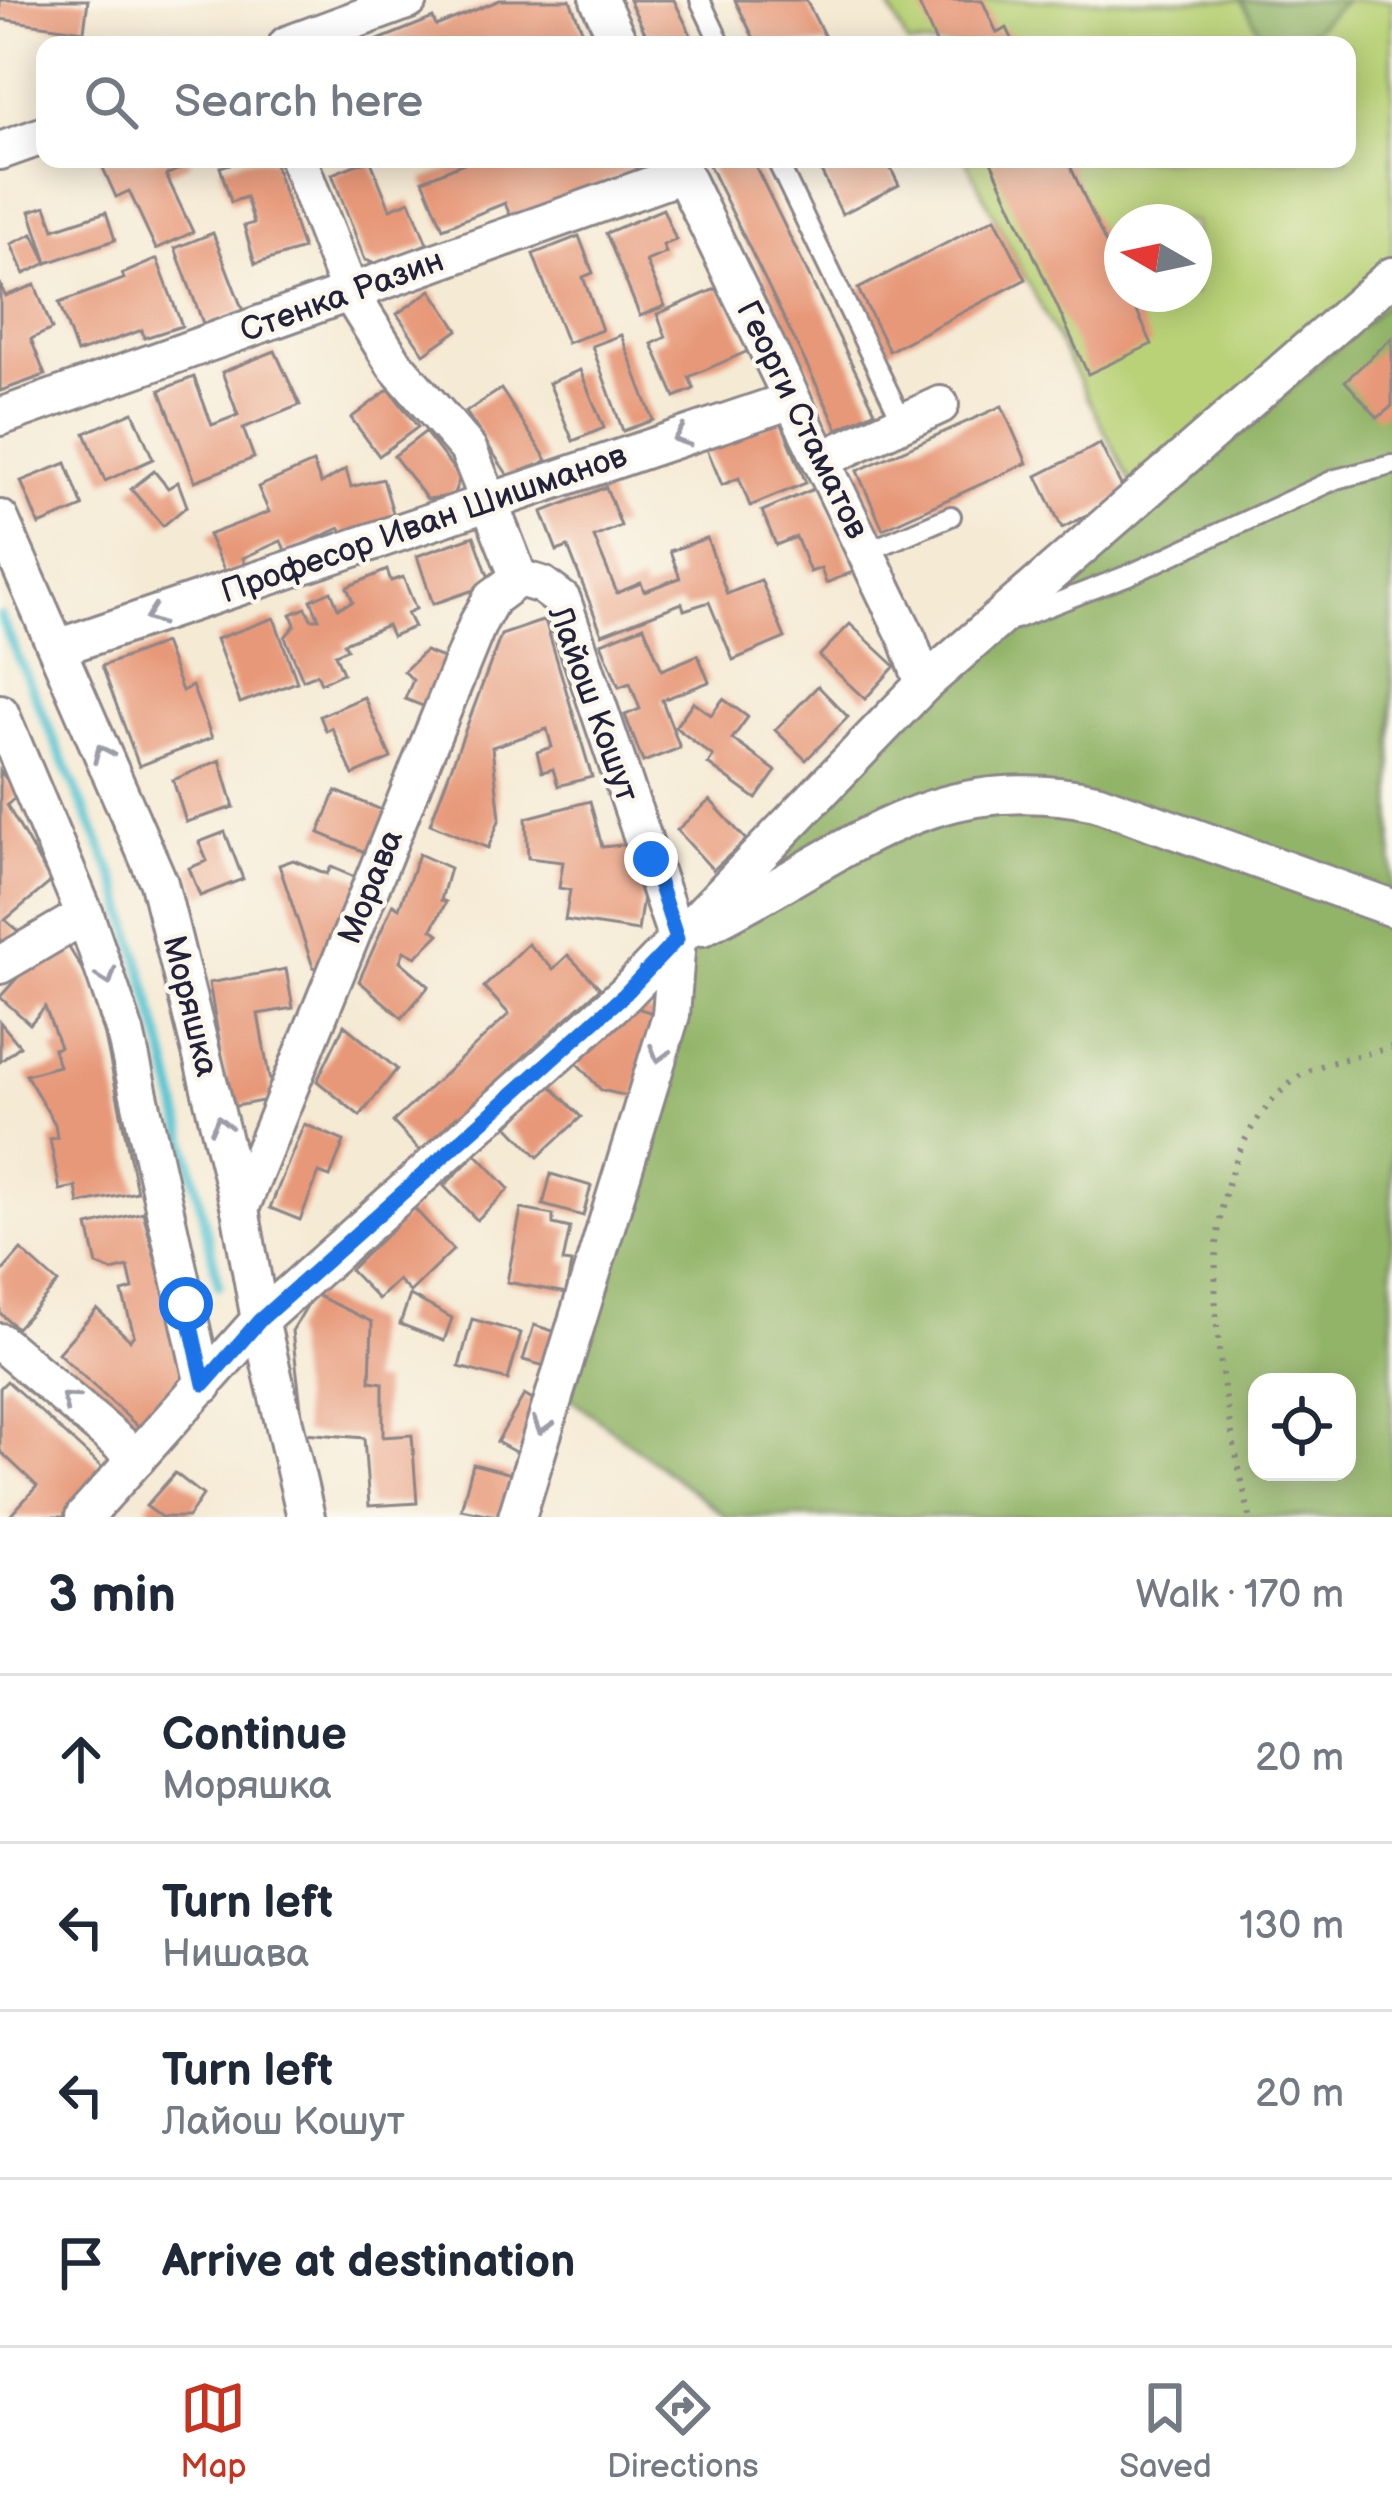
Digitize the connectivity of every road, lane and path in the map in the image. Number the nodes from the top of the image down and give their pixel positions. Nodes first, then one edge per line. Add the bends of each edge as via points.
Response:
1 (409, 0) edge
2 (598, 0) edge
3 (700, 0) edge
4 (311, 36) edge
5 (616, 36) edge
6 (717, 36) edge
7 (36, 137) edge
8 (0, 151) edge
9 (301, 168) edge
10 (676, 168) edge
11 (679, 168) edge
12 (780, 168) edge
13 (1392, 275) edge
14 (350, 293) junction
15 (792, 400) junction
16 (940, 405) dead end
17 (0, 417) edge
18 (903, 422) junction
19 (821, 460) junction
20 (1392, 465) edge
21 (489, 502) junction
22 (951, 516) dead end
23 (0, 519) edge
24 (866, 552) junction
25 (519, 578) junction
26 (982, 631) junction
27 (57, 648) junction
28 (924, 684) junction
29 (0, 713) edge
30 (1392, 908) edge
31 (86, 915) junction
32 (677, 939) junction
33 (0, 965) edge
34 (1392, 1047) edge
35 (240, 1209) junction
36 (260, 1320) junction
37 (0, 1342) edge
38 (204, 1384) junction
39 (137, 1458) junction
40 (84, 1517) edge
41 (305, 1517) edge
42 (517, 1517) edge
43 (1250, 1517) edge

1 - 4 street
2 - 5 street
3 - 6 lane
7 - 8 street
9 - 14 street, Лайош Кошут
10 - 14 street, Стенка Разин
11 - 15 street, Георги Стаматов
12 - 18 lane
13 - 26 street
14 - 17 street, Стенка Разин
14 - 21 street, Лайош Кошут via 395,365 468,449
15 - 19 street, Георги Стаматов
15 -> 21 street, Професор Иван Шишманов
16 - 18 street
18 - 19 street
19 - 24 street, Георги Стаматов
20 - 26 lane via 1336,479 1131,574
21 - 25 street, Лайош Кошут
21 -> 27 street, Професор Иван Шишманов
22 - 24 lane
23 - 27 street, Моряшка
24 - 28 street, Георги Стаматов
25 - 32 street, Лайош Кошут via 562,601
25 - 35 street, Морава via 492,598 478,623
26 - 28 street
35 -> 27 street, Моряшка via 159,883
28 - 32 street
29 - 31 street, Моряшка
30 - 32 street via 1096,802 1030,793 920,808
31 - 33 street
31 -> 38 street, Моряшка via 125,1032
32 - 36 street
32 -> 42 street, Лайош Кошут via 671,1015
34 - 43 path via 1298,1076 1243,1138 1215,1249 1223,1399
35 - 36 street, Моряшка
36 - 38 street
36 - 41 street, Моряшка
39 -> 37 street
38 - 39 street
39 - 40 street

